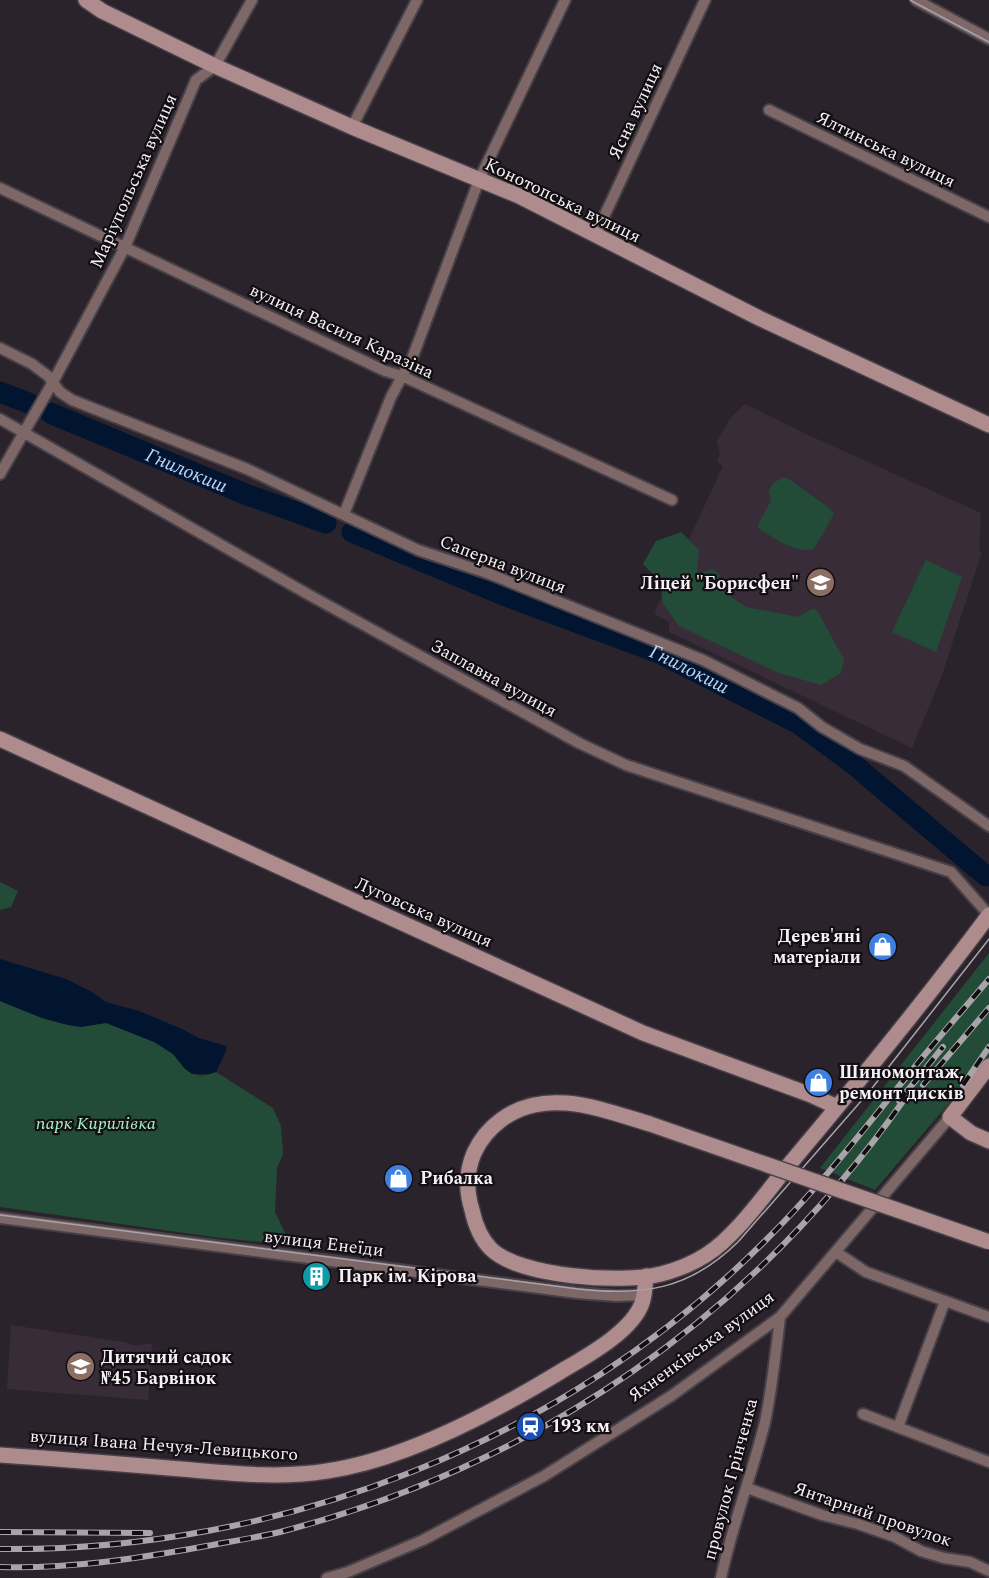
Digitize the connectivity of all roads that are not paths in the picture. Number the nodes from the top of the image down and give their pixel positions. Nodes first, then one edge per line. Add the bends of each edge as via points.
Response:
1 (86, 0) edge
2 (252, 0) edge
3 (417, 0) edge
4 (566, 0) edge
5 (705, 0) edge
6 (916, 0) edge
7 (989, 39) edge
8 (215, 66) junction
9 (770, 110) dead end
10 (352, 128) junction
11 (479, 180) junction
12 (0, 188) edge
13 (989, 217) edge
14 (595, 236) junction
15 (125, 247) junction
16 (0, 348) edge
17 (402, 376) junction
18 (53, 382) junction
19 (0, 419) edge
20 (989, 425) edge
21 (23, 432) junction
22 (0, 474) edge
23 (672, 500) dead end
24 (344, 514) junction
25 (0, 739) edge
26 (989, 826) edge
27 (989, 915) edge
28 (989, 1066) edge
29 (837, 1107) junction
30 (950, 1117) junction
31 (989, 1142) edge
32 (0, 1218) edge
33 (989, 1242) edge
34 (836, 1252) junction
35 (646, 1276) junction
36 (644, 1295) junction
37 (945, 1301) junction
38 (780, 1317) junction
39 (989, 1317) edge
40 (863, 1414) dead end
41 (898, 1427) junction
42 (0, 1455) edge
43 (989, 1462) edge
44 (747, 1488) junction
45 (989, 1571) edge
46 (327, 1578) edge
47 (721, 1578) edge

1 - 8 street, Конотопська вулиця
2 - 8 street, Маріупольська вулиця
3 - 10 street
4 - 11 street
5 - 14 street, Ясна вулиця
6 - 7 street
8 - 10 street, Конотопська вулиця
8 - 15 street, Маріупольська вулиця via 196,80
9 - 13 street, Ялтинська вулиця
10 - 11 street, Конотопська вулиця
11 - 14 street, Конотопська вулиця
11 - 17 street
12 - 15 street, вулиця Василя Каразіна
14 - 20 street, Конотопська вулиця via 759,318
15 - 17 street, вулиця Василя Каразіна
15 - 18 street, Маріупольська вулиця
16 - 18 street, Саперна вулиця via 32,364
17 - 23 street, вулиця Василя Каразіна
17 - 24 street
18 - 21 street, Маріупольська вулиця
18 - 24 street, Саперна вулиця via 72,400 246,469
19 - 21 street, Заплавна вулиця
21 - 22 street, Маріупольська вулиця
21 - 27 street, Заплавна вулиця via 579,743 626,765 951,872
24 - 26 street, Саперна вулиця via 418,550 490,574 703,660 798,708 860,750 904,766
25 - 29 street, Луговська вулиця via 643,1033
27 - 29 street
28 - 30 street, Яхненківська вулиця
29 - 35 street via 723,1241 690,1264
30 - 31 street
30 - 34 street, Яхненківська вулиця
32 - 36 street, вулиця Енеїди via 577,1293
33 - 35 street, bridge via 650,1124 580,1105 534,1104 509,1114 484,1136 468,1176 470,1203 484,1241 499,1255 521,1265 563,1274
34 - 37 street via 866,1272
34 - 38 street, Яхненківська вулиця
35 - 36 street, вулиця Івана Нечуя-Левицького
36 - 42 street, вулиця Івана Нечуя-Левицького via 633,1321 540,1384 432,1438 348,1467 309,1474 249,1474
37 - 39 street
37 - 41 street
38 - 44 street, провулок Грінченка via 765,1421
38 - 46 street, Яхненківська вулиця via 670,1396 544,1476 423,1540
40 - 41 street
41 - 43 street
44 - 45 street, Янтарний провулок via 895,1537 921,1551 970,1562
44 - 47 street, провулок Грінченка

